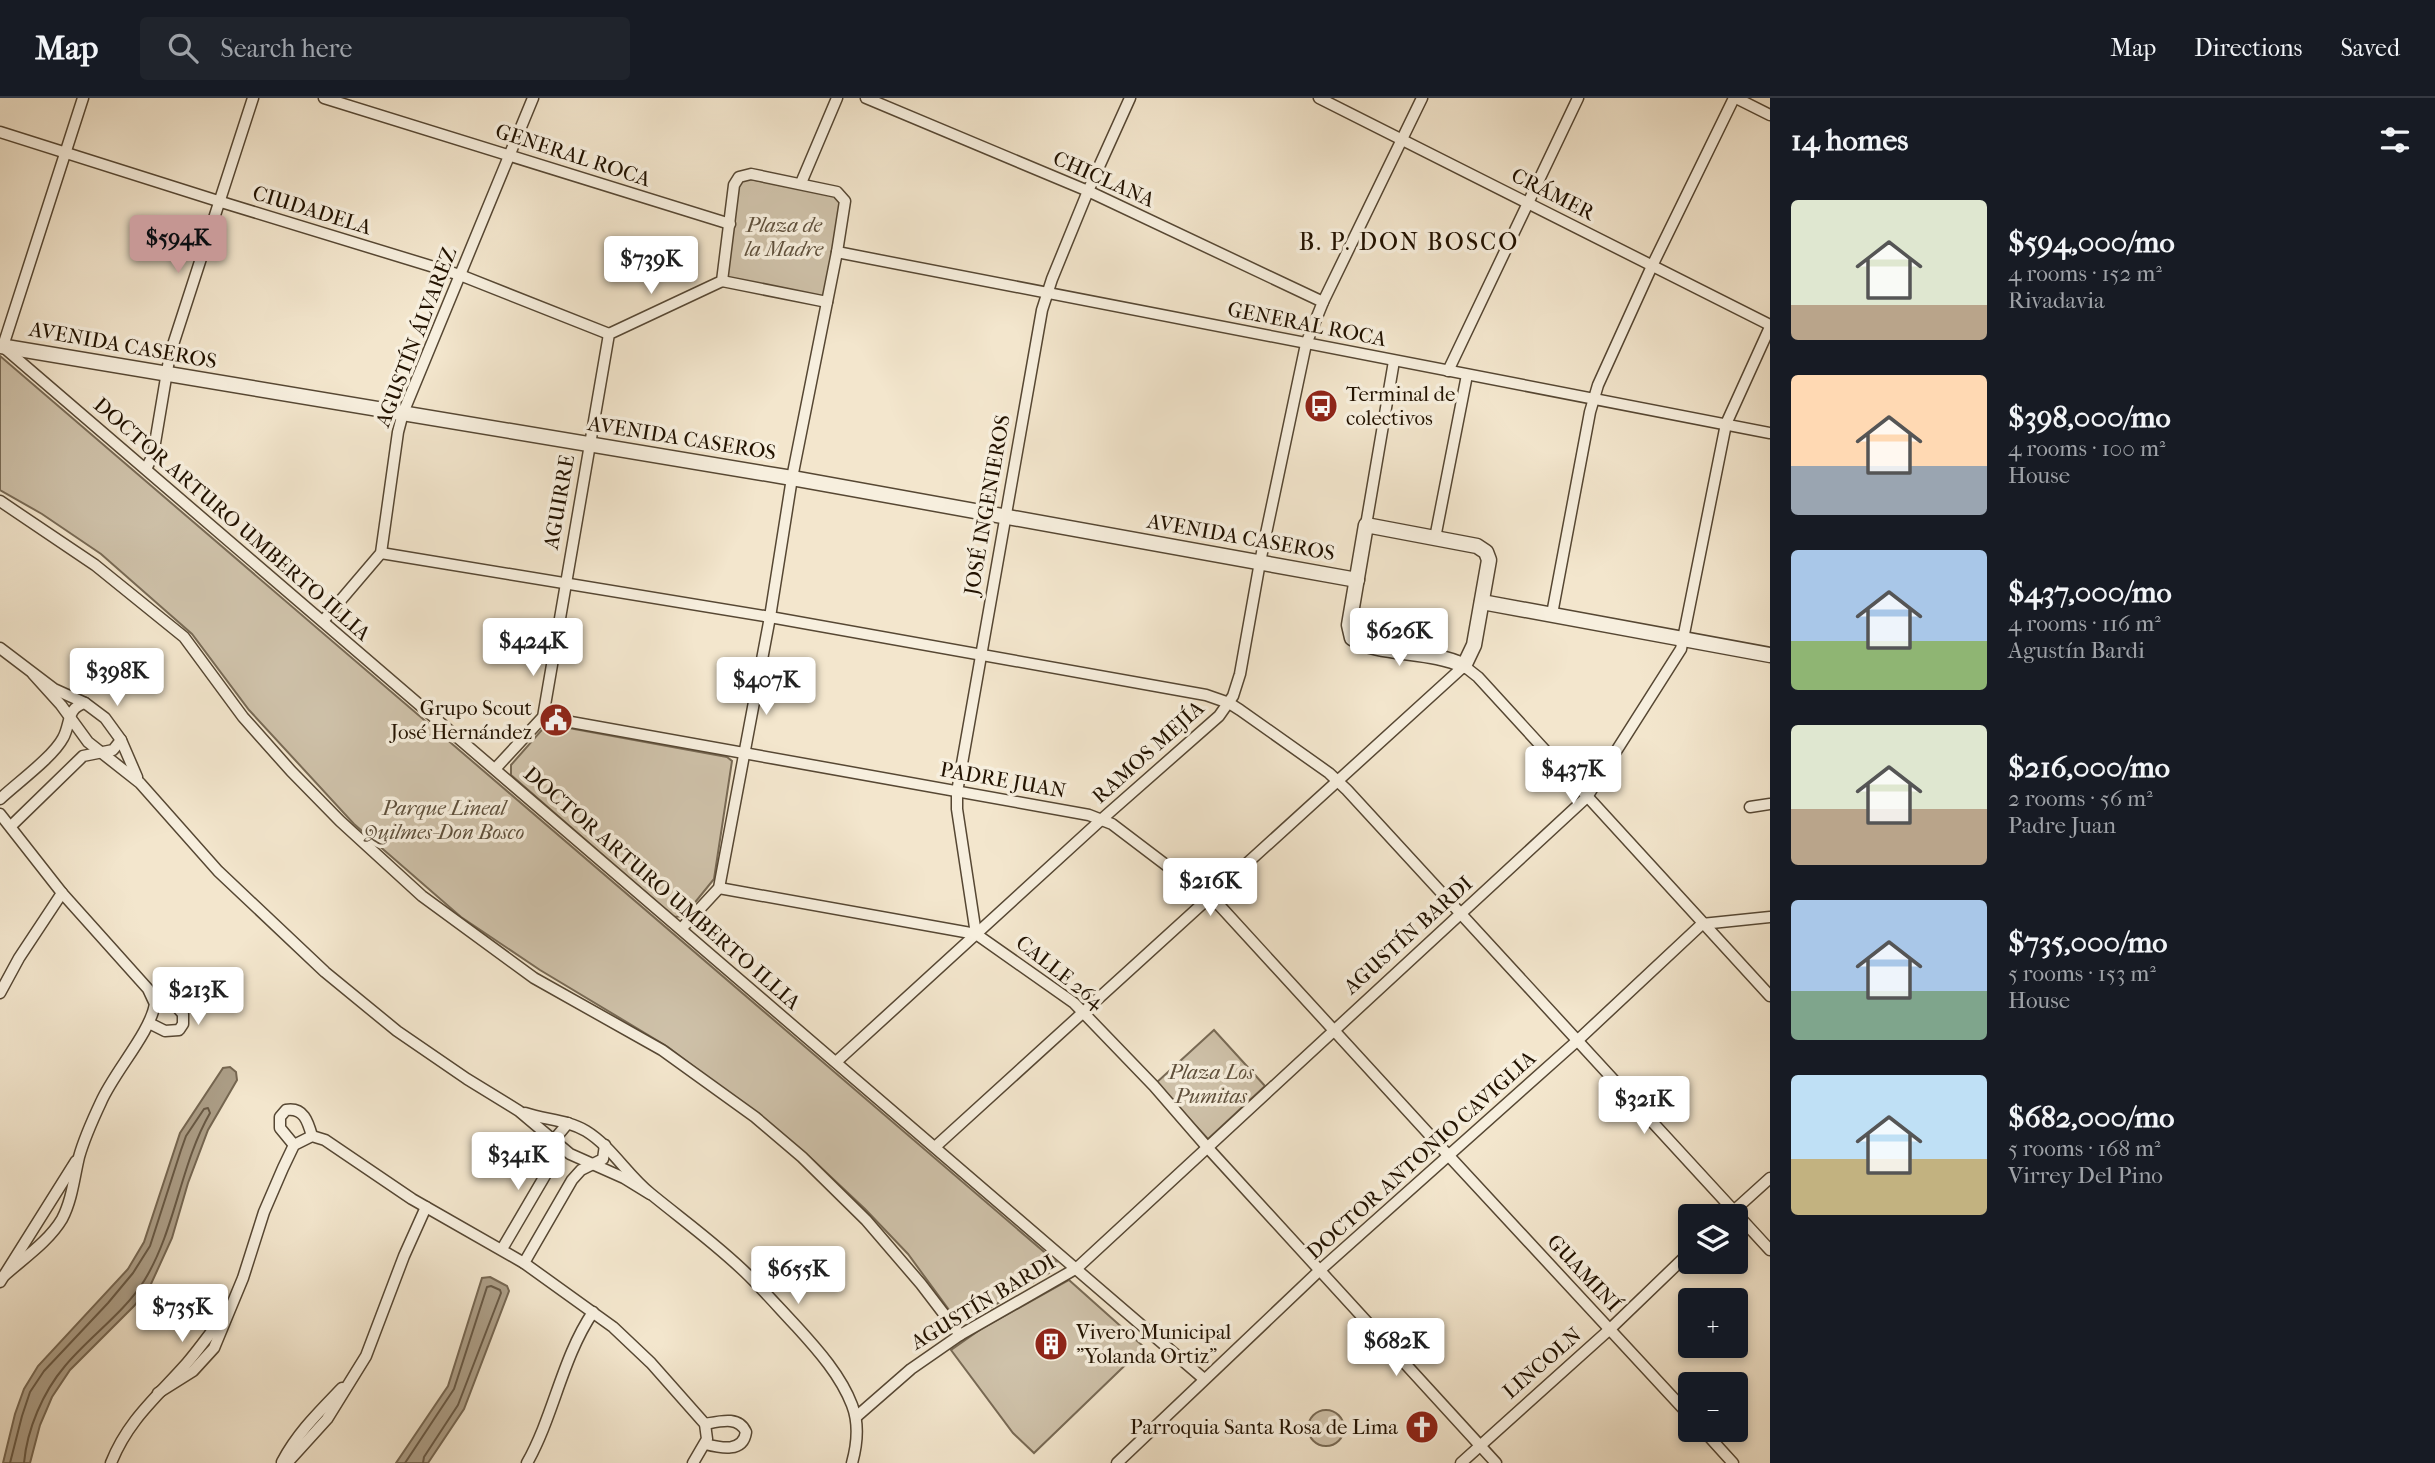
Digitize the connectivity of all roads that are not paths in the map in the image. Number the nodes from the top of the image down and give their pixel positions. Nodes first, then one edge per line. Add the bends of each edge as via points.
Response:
1 (83, 98) edge
2 (253, 98) edge
3 (324, 98) edge
4 (533, 98) edge
5 (838, 98) edge
6 (866, 98) edge
7 (1130, 98) edge
8 (1319, 98) edge
9 (1422, 98) edge
10 (1578, 98) edge
11 (1735, 98) edge
12 (1770, 115) edge
13 (0, 132) edge
14 (1402, 139) junction
15 (66, 153) junction
16 (510, 155) junction
17 (801, 183) junction
18 (1088, 191) junction
19 (218, 201) junction
20 (1527, 202) junction
21 (730, 225) junction
22 (837, 252) junction
23 (1652, 266) junction
24 (460, 275) junction
25 (722, 281) junction
26 (1047, 292) junction
27 (827, 302) junction
28 (1323, 302) junction
29 (1770, 326) edge
30 (609, 334) junction
31 (1306, 344) junction
32 (1, 345) edge
33 (1394, 361) junction
34 (1448, 371) junction
35 (166, 373) junction
36 (1467, 375) junction
37 (1594, 399) junction
38 (403, 413) junction
39 (1726, 424) junction
40 (1770, 433) edge
41 (588, 444) junction
42 (146, 469) junction
43 (792, 478) junction
44 (0, 501) edge
45 (1004, 517) junction
46 (1366, 525) junction
47 (1435, 538) junction
48 (381, 553) junction
49 (1260, 562) junction
50 (1357, 580) junction
51 (565, 584) junction
52 (1482, 602) junction
53 (1552, 614) junction
54 (770, 617) junction
55 (323, 621) junction
56 (1684, 639) junction
57 (0, 648) edge
58 (980, 655) junction
59 (1770, 655) edge
60 (1464, 666) junction
61 (33, 674) junction
62 (85, 703) junction
63 (1229, 703) junction
64 (69, 717) junction
65 (542, 717) junction
66 (121, 740) junction
67 (102, 753) junction
68 (743, 753) junction
69 (495, 769) junction
70 (1337, 781) junction
71 (140, 783) junction
72 (957, 792) junction
73 (1587, 797) junction
74 (0, 799) edge
75 (1770, 804) edge
76 (1750, 807) dead end
77 (0, 814) edge
78 (1102, 819) junction
79 (11, 826) junction
80 (719, 888) junction
81 (62, 893) junction
82 (1210, 896) junction
83 (1462, 913) junction
84 (1770, 917) edge
85 (1702, 924) junction
86 (682, 928) junction
87 (976, 934) junction
88 (0, 993) edge
89 (1770, 996) edge
90 (155, 1004) junction
91 (1084, 1012) junction
92 (149, 1023) junction
93 (1332, 1030) junction
94 (1578, 1041) junction
95 (836, 1062) junction
96 (519, 1111) junction
97 (568, 1123) junction
98 (312, 1136) junction
99 (557, 1143) junction
100 (294, 1145) junction
101 (605, 1145) junction
102 (935, 1147) junction
103 (1207, 1147) junction
104 (80, 1155) junction
105 (1449, 1156) junction
106 (592, 1165) junction
107 (1770, 1178) edge
108 (650, 1194) junction
109 (1723, 1204) edge
110 (1741, 1204) edge
111 (426, 1208) junction
112 (1748, 1229) edge
113 (502, 1249) junction
114 (1770, 1250) edge
115 (524, 1263) junction
116 (1678, 1264) edge
117 (1077, 1268) junction
118 (1319, 1271) junction
119 (2, 1278) edge
120 (593, 1312) junction
121 (1610, 1329) junction
122 (960, 1335) junction
123 (358, 1370) junction
124 (1204, 1379) junction
125 (1678, 1403) edge
126 (856, 1418) junction
127 (705, 1424) junction
128 (1714, 1442) edge
129 (705, 1444) junction
130 (1479, 1444) junction
131 (111, 1463) edge
132 (282, 1463) edge
133 (287, 1463) edge
134 (527, 1463) edge
135 (693, 1463) edge
136 (852, 1463) edge
137 (1117, 1463) edge
138 (1461, 1463) edge
139 (1496, 1463) edge
140 (1733, 1463) edge

1 - 15 street
2 - 19 street
3 - 16 street, GENERAL ROCA
4 - 16 street, AGUSTÍN ÁLVAREZ
5 - 17 street
6 - 18 street, CHICLANA
7 - 18 street, JOSÉ INGENIEROS
8 - 14 street, CRÁMER
9 - 14 street, RAMOS MEJÍA
10 - 20 street
11 - 12 street
11 - 23 street
13 - 15 street, CIUDADELA
14 - 20 street, CRÁMER
14 - 28 street, RAMOS MEJÍA
15 - 19 street, CIUDADELA
15 - 32 street
16 - 21 street, GENERAL ROCA
16 - 24 street, AGUSTÍN ÁLVAREZ
17 - 21 street via 745,174 739,177
17 - 22 street via 837,192 845,201
18 - 26 street, JOSÉ INGENIEROS
18 - 28 street, CHICLANA
19 - 24 street, CIUDADELA
19 - 35 street
20 - 23 street, CRÁMER
20 - 34 street
21 - 25 street
22 - 26 street, GENERAL ROCA
22 - 27 street
23 - 29 street, CRÁMER
23 - 37 street
24 - 30 street, CIUDADELA
24 - 38 street, AGUSTÍN ÁLVAREZ
25 - 27 street
25 - 30 street
26 - 31 street, GENERAL ROCA
26 - 45 street, JOSÉ INGENIEROS
27 - 43 street
28 - 31 street, RAMOS MEJÍA
29 - 39 street, AGUSTÍN BARDI
30 - 41 street, AGUIRRE
31 - 33 street, GENERAL ROCA
31 - 49 street, RAMOS MEJÍA
32 - 35 street, AVENIDA CASEROS
32 - 42 street, DOCTOR ARTURO UMBERTO ILLIA
33 - 34 street, GENERAL ROCA
33 - 46 street
34 - 36 street, GENERAL ROCA
35 - 38 street, AVENIDA CASEROS
35 - 42 street via 153,455
36 - 37 street, GENERAL ROCA
36 - 47 street
37 - 39 street, GENERAL ROCA
37 - 53 street
38 - 41 street, AVENIDA CASEROS
38 - 48 street, AGUSTÍN ÁLVAREZ
39 - 40 street, GENERAL ROCA
39 - 56 street, AGUSTÍN BARDI
41 - 43 street, AVENIDA CASEROS
41 - 51 street, AGUIRRE
42 - 55 street, DOCTOR ARTURO UMBERTO ILLIA
43 - 45 street, AVENIDA CASEROS
43 - 54 street
44 - 122 street via 86,559 184,637 243,717 291,771 422,896 534,978 662,1050 774,1133 866,1220
45 - 49 street, AVENIDA CASEROS
45 - 58 street, JOSÉ INGENIEROS
46 - 47 street
46 - 50 street
47 - 52 street via 1486,552 1489,560
48 - 51 street
48 - 55 street
49 - 50 street, AVENIDA CASEROS
49 - 63 street, RAMOS MEJÍA via 1240,674
50 - 60 street via 1349,625 1352,638 1444,657
51 - 54 street
51 - 65 street, AGUIRRE
52 - 53 street
52 - 60 street via 1475,645
53 - 56 street
54 - 58 street
54 - 68 street
55 - 69 street, DOCTOR ARTURO UMBERTO ILLIA
56 - 59 street
56 - 73 street, AGUSTÍN BARDI
57 - 61 street
58 - 63 street via 1206,695
58 - 72 street, JOSÉ INGENIEROS
60 - 70 street
60 - 73 street
61 - 62 street via 61,694
61 - 64 street
62 - 64 street via 76,706
62 - 66 street via 105,718
63 - 70 street
63 - 78 street, RAMOS MEJÍA
64 - 67 street
64 - 74 street via 62,740
65 - 68 street, PADRE JUAN
65 - 69 street
66 - 67 street via 113,750
66 - 71 street
67 - 71 street
67 - 79 street via 83,756
68 - 72 street, PADRE JUAN
68 - 80 street
69 - 86 street, DOCTOR ARTURO UMBERTO ILLIA
70 - 82 street
70 - 83 street
71 - 96 street via 218,872 325,972 397,1031
72 - 78 street, PADRE JUAN
72 - 87 street, JOSÉ INGENIEROS
73 - 83 street, AGUSTÍN BARDI
73 - 85 street
75 - 76 street
77 - 79 street
78 - 82 street, PADRE JUAN
78 - 87 street, RAMOS MEJÍA
79 - 81 street
80 - 86 street
80 - 87 street, CALLE 264
81 - 88 street
81 - 90 street via 148,989
82 - 91 street
82 - 93 street, PADRE JUAN
83 - 93 street, AGUSTÍN BARDI
83 - 94 street
84 - 85 street
85 - 89 street
85 - 94 street, DOCTOR ANTONIO CAVIGLIA
86 - 95 street, DOCTOR ARTURO UMBERTO ILLIA
87 - 91 street, CALLE 264
87 - 95 street, RAMOS MEJÍA
90 - 92 street
90 - 92 street via 175,1006 183,1014 183,1024 170,1032
91 - 102 street
91 - 103 street, CALLE 264
92 - 104 street via 102,1099
93 - 103 street, AGUSTÍN BARDI
93 - 105 street, PADRE JUAN
94 - 105 street, DOCTOR ANTONIO CAVIGLIA
94 - 109 street
95 - 102 street, DOCTOR ARTURO UMBERTO ILLIA
96 - 97 street
96 - 99 street
97 - 99 street
97 - 101 street
98 - 100 street
98 - 100 street via 305,1116 298,1110 286,1110 280,1128
98 - 111 street via 325,1140
99 - 106 street
99 - 113 street via 554,1163
100 - 131 street via 271,1193 219,1338 206,1359 158,1393 131,1424
101 - 106 street via 605,1156
101 - 108 street
102 - 117 street, DOCTOR ARTURO UMBERTO ILLIA
103 - 117 street, AGUSTÍN BARDI
103 - 118 street, CALLE 264
104 - 119 street
104 - 119 street via 62,1218
105 - 118 street, DOCTOR ANTONIO CAVIGLIA
105 - 121 street, GUAMINÍ
106 - 108 street
106 - 115 street via 572,1180
107 - 110 street
108 - 126 street via 749,1276 811,1343 840,1380
111 - 113 street
111 - 123 street
112 - 114 street
113 - 115 street
115 - 120 street
116 - 121 street, LINCOLN
117 - 122 street, AGUSTÍN BARDI
117 - 124 street, DOCTOR ARTURO UMBERTO ILLIA
118 - 124 street, DOCTOR ANTONIO CAVIGLIA
118 - 130 street, CALLE 264
120 - 127 street via 651,1363
120 - 134 street via 578,1335
121 - 125 street, GUAMINÍ
121 - 130 street, LINCOLN
122 - 126 street, AGUSTÍN BARDI via 911,1369
123 - 132 street via 310,1419
123 - 133 street via 327,1419
124 - 137 street, DOCTOR ANTONIO CAVIGLIA
126 - 136 street
127 - 129 street
127 - 129 street via 738,1422 746,1432 738,1446
128 - 140 street
129 - 135 street
130 - 138 street, LINCOLN
130 - 139 street, CALLE 264

